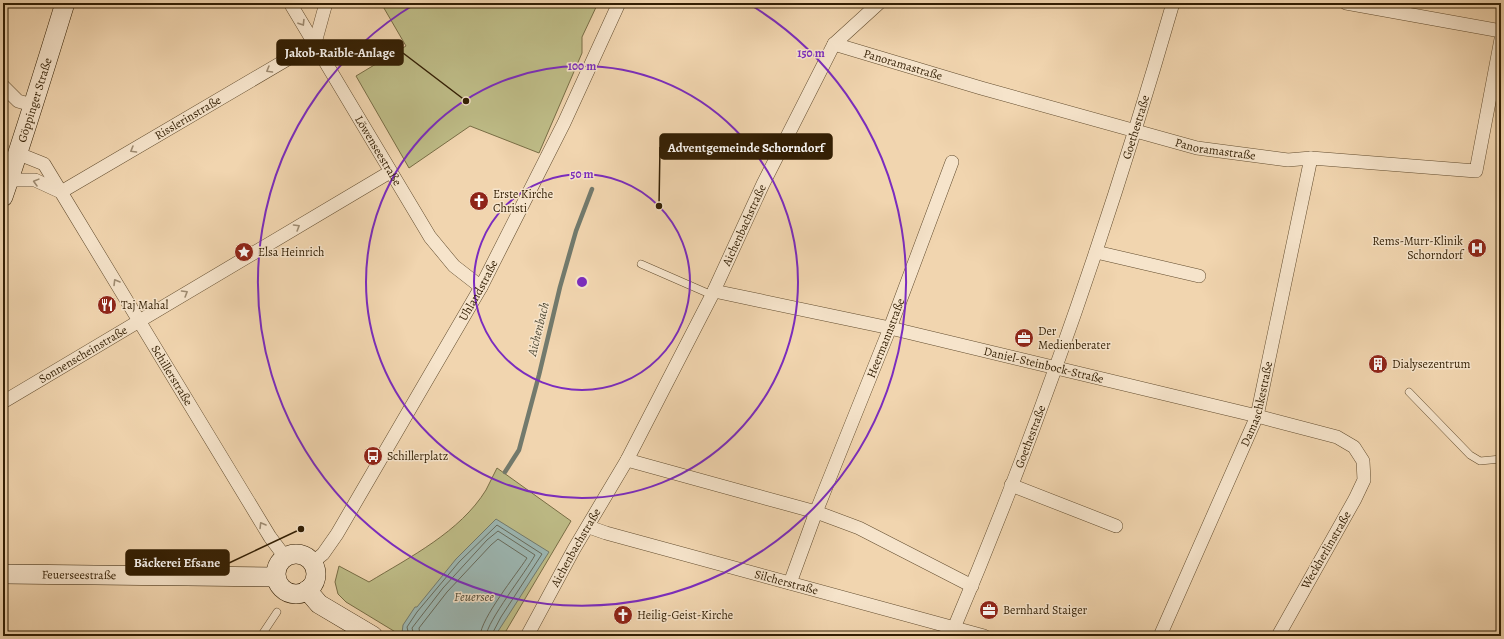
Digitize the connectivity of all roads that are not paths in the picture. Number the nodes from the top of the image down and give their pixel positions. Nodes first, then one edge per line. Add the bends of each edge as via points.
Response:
1 (65, 3) edge
2 (290, 3) edge
3 (326, 3) edge
4 (618, 3) edge
5 (879, 3) edge
6 (1173, 3) edge
7 (1347, 3) edge
8 (1501, 31) edge
9 (1501, 40) edge
10 (315, 43) junction
11 (834, 44) junction
12 (3, 86) edge
13 (32, 105) junction
14 (1136, 132) junction
15 (19, 154) junction
16 (1311, 158) junction
17 (952, 162) dead end
18 (390, 172) junction
19 (6, 189) edge
20 (61, 192) junction
21 (1096, 252) junction
22 (641, 264) dead end
23 (1199, 276) dead end
24 (481, 287) junction
25 (713, 293) junction
26 (139, 320) junction
27 (890, 328) junction
28 (1056, 368) junction
29 (1409, 392) dead end
30 (3, 402) edge
31 (1256, 416) junction
32 (1501, 459) edge
33 (627, 460) junction
34 (1363, 461) joint
35 (1011, 485) junction
36 (816, 512) junction
37 (1116, 526) dead end
38 (588, 527) junction
39 (285, 557) junction
40 (312, 562) junction
41 (3, 574) edge
42 (276, 577) junction
43 (790, 583) junction
44 (972, 586) junction
45 (308, 590) junction
46 (276, 612) dead end
47 (937, 631) edge
48 (958, 631) edge
49 (261, 636) edge
50 (373, 636) edge
51 (527, 636) edge
52 (984, 636) edge
53 (1160, 636) edge
54 (1278, 636) edge

1 - 13 main road, Göppinger Straße
2 -> 10 street, Löwenseestraße
3 - 10 street
4 - 24 street, Uhlandstraße via 564,123
5 - 11 street, Aichenbachstraße
6 - 14 street, Goethestraße
7 - 8 street
9 - 16 street, Panoramastraße via 1476,171
10 - 18 street, Löwenseestraße
10 -> 20 street, Risslerinstraße
11 - 14 street, Panoramastraße
11 - 25 street, Aichenbachstraße via 763,184
12 - 13 street via 18,101
13 - 15 main road, Göppinger Straße
14 - 16 street, Panoramastraße via 1197,148 1288,160
14 - 21 street, Goethestraße
15 - 19 main road, Göppinger Straße
15 - 20 street, Schillerstraße via 44,164
16 - 31 street, Damaschkestraße
17 - 27 street, Heermannstraße
18 - 24 street, Löwenseestraße via 430,237 454,266
26 -> 18 street, Sonnenscheinstraße
20 -> 19 street via 35,180
26 -> 20 street, Schillerstraße
21 - 23 street
21 - 28 street, Goethestraße
22 - 25 lane
24 - 40 street, Uhlandstraße via 337,534 323,554
25 - 27 street, Daniel-Steinbock-Straße
25 - 33 street, Aichenbachstraße
26 - 30 street, Sonnenscheinstraße
39 -> 26 street, Schillerstraße via 270,537
27 - 28 street, Daniel-Steinbock-Straße
27 - 36 street, Heermannstraße
28 - 31 street, Daniel-Steinbock-Straße
28 - 35 street, Goethestraße
29 - 32 lane via 1470,455 1480,461
31 - 34 street, Daniel-Steinbock-Straße via 1337,437 1354,447
31 - 53 street, Damaschkestraße
33 - 36 street
33 - 38 street, Aichenbachstraße
34 - 54 street, Weckherlinstraße via 1364,480 1355,499
35 - 37 street
35 - 44 street, Goethestraße
36 - 43 street, Heermannstraße
36 - 44 street via 859,528
38 - 43 street, Silcherstraße
38 - 51 street, Aichenbachstraße
39 - 40 main road via 302,554
39 - 42 main road via 277,566
40 - 45 main road via 316,573 315,580
41 - 42 main road, Feuerseestraße
42 - 45 main road via 278,584 288,593
43 - 47 street, Silcherstraße
44 - 48 street, Goethestraße
45 - 50 main road via 319,604
46 - 49 lane
47 - 48 street, Silcherstraße
48 - 52 street, Silcherstraße

